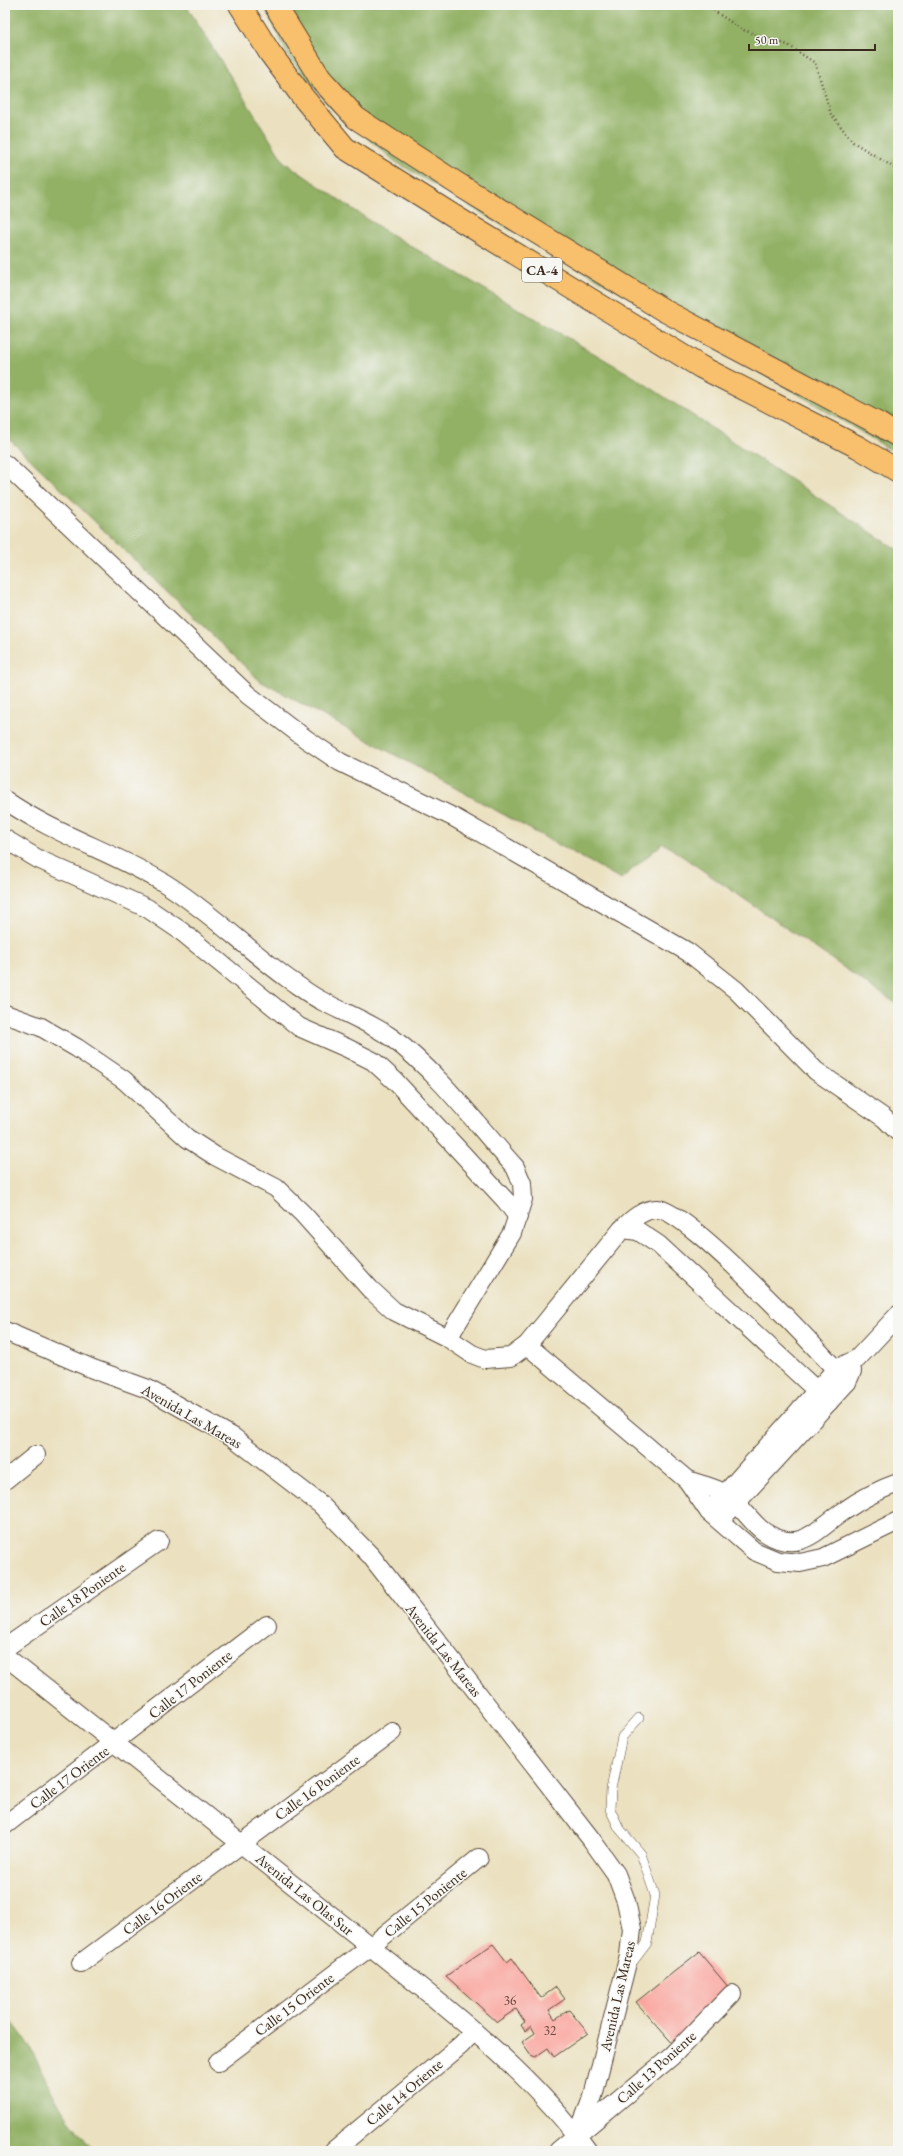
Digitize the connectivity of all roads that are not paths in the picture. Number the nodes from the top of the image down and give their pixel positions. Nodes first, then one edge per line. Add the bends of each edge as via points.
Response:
1 (240, 5) edge
2 (275, 5) edge
3 (898, 436) edge
4 (5, 464) edge
5 (898, 471) edge
6 (5, 800) edge
7 (5, 839) edge
8 (166, 884) junction
9 (147, 908) junction
10 (5, 1014) edge
11 (898, 1132) edge
12 (518, 1217) junction
13 (622, 1229) junction
14 (898, 1315) edge
15 (5, 1331) edge
16 (448, 1338) junction
17 (527, 1345) junction
18 (842, 1375) junction
19 (822, 1396) junction
20 (36, 1455) dead end
21 (5, 1480) edge
22 (687, 1480) junction
23 (898, 1483) edge
24 (730, 1498) junction
25 (715, 1517) junction
26 (898, 1521) edge
27 (159, 1541) dead end
28 (266, 1625) dead end
29 (5, 1648) edge
30 (5, 1656) edge
31 (639, 1718) dead end
32 (392, 1732) dead end
33 (113, 1743) junction
34 (5, 1825) edge
35 (242, 1843) junction
36 (479, 1858) dead end
37 (370, 1947) junction
38 (81, 1963) dead end
39 (625, 1972) junction
40 (732, 1994) dead end
41 (474, 2031) junction
42 (218, 2062) dead end
43 (577, 2136) junction
44 (333, 2151) edge
45 (558, 2151) edge
46 (588, 2151) edge

1 - 5 highway, CA-4 via 288,78 345,148 701,367 858,447
2 - 3 highway, CA-4 via 320,78 356,118 461,186 665,311
4 - 11 street via 248,695 340,762 455,818 688,952 736,990 816,1071 884,1118
6 - 8 street via 50,827
7 - 9 street via 38,859
8 - 9 street
8 - 12 street via 287,978 323,1002 371,1025 411,1053 514,1167 522,1183 523,1199
9 - 12 street via 187,936 299,1027 372,1061 395,1081
10 - 16 street via 41,1027 77,1048 124,1080 187,1138 276,1188 303,1214 370,1289 394,1311
12 - 16 street via 512,1233
13 - 17 street
13 - 18 street via 638,1214 657,1208 673,1214 696,1231 750,1282
13 - 19 street via 638,1231 659,1245
14 - 18 street
15 - 39 street, Avenida Las Mareas via 93,1369 148,1389 233,1437 320,1504 371,1556 556,1792 616,1874 626,1901 632,1929
16 - 17 street via 472,1354 485,1359 511,1357
17 - 22 street
18 - 19 street
19 - 24 street
20 - 21 street
22 - 24 street
22 - 25 street
23 - 24 street via 874,1492 842,1512 819,1532 800,1540 783,1541 766,1533
24 - 25 street
25 - 26 street via 754,1552 778,1561 800,1563 823,1558
27 - 29 street, Calle 18 Poniente
28 - 33 street, Calle 17 Poniente
30 - 33 street, Avenida Las Olas Sur
31 - 39 lane via 622,1736 611,1789 610,1809 619,1828 641,1854 655,1895 647,1943
32 - 35 street, Calle 16 Poniente
33 - 34 street, Calle 17 Oriente
33 - 35 street, Avenida Las Olas Sur
35 - 37 street, Avenida Las Olas Sur
35 - 38 street, Calle 16 Oriente
36 - 37 street, Calle 15 Poniente
37 - 41 street, Avenida Las Olas Sur
37 - 42 street, Calle 15 Oriente
39 - 43 street, Avenida Las Mareas via 593,2096
40 - 43 street, Calle 13 Poniente via 672,2056
41 - 43 street, Avenida Las Olas Sur via 529,2084
41 - 44 street, Calle 14 Oriente via 461,2045
43 - 45 street, Calle 13 Poniente
43 - 46 street, Avenida Las Olas Sur

